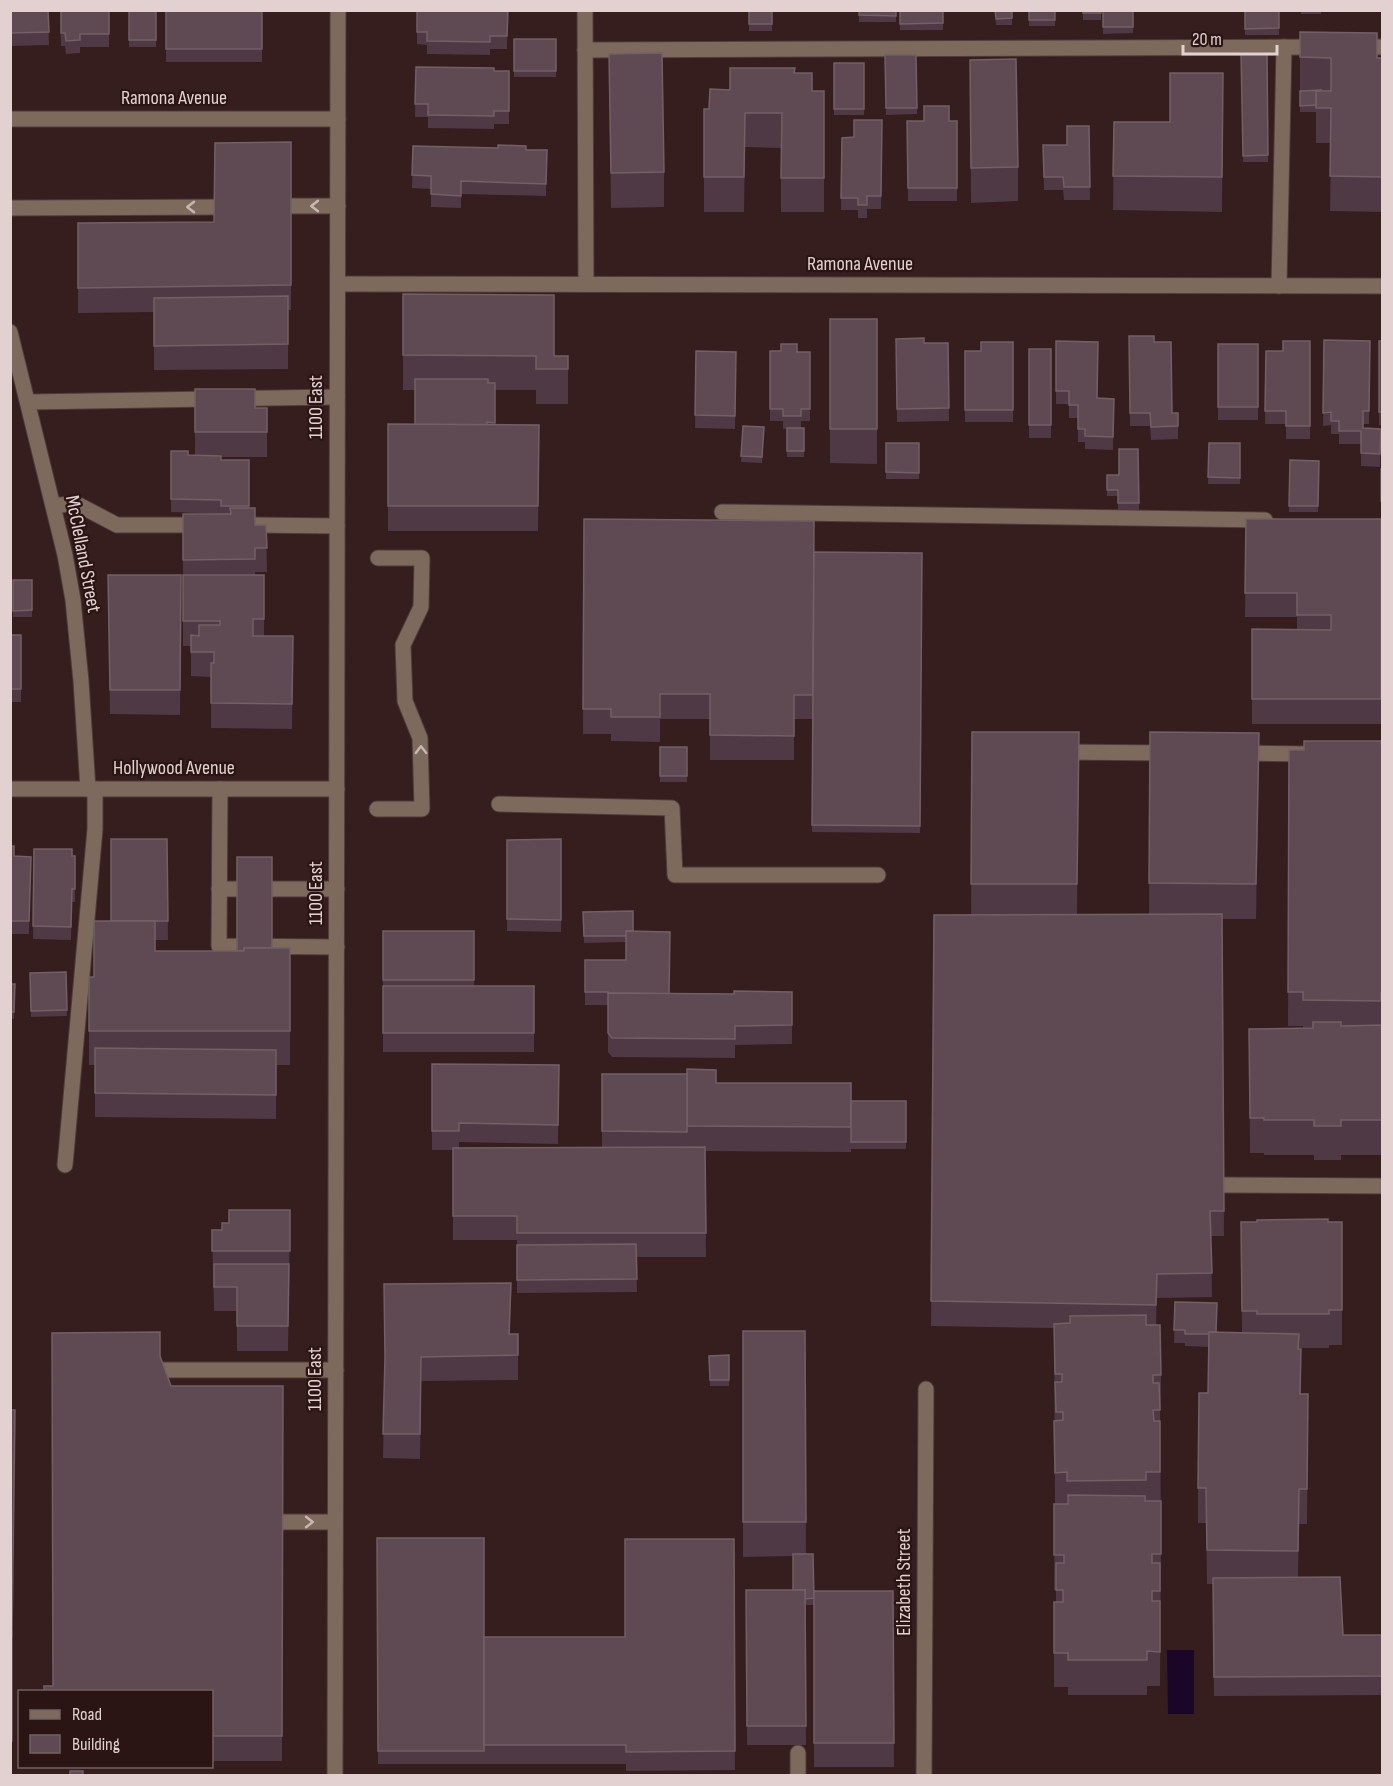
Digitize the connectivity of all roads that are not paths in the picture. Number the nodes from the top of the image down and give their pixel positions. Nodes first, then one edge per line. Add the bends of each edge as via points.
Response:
1 (338, 10) edge
2 (585, 10) edge
3 (1284, 47) junction
4 (1383, 47) edge
5 (585, 50) junction
6 (10, 119) edge
7 (338, 119) junction
8 (338, 206) junction
9 (10, 208) edge
10 (338, 284) junction
11 (586, 284) junction
12 (1279, 286) junction
13 (1383, 286) edge
14 (10, 332) edge
15 (338, 397) junction
16 (28, 402) junction
17 (54, 507) junction
18 (722, 512) dead end
19 (1275, 521) edge
20 (213, 525) edge
21 (237, 525) edge
22 (338, 526) junction
23 (378, 558) dead end
24 (1039, 752) edge
25 (1188, 753) edge
26 (1223, 753) edge
27 (1326, 755) edge
28 (10, 789) edge
29 (91, 789) junction
30 (220, 789) junction
31 (337, 789) junction
32 (499, 804) dead end
33 (377, 809) dead end
34 (878, 874) dead end
35 (219, 889) junction
36 (337, 889) junction
37 (337, 947) junction
38 (65, 1165) dead end
39 (1224, 1185) edge
40 (1383, 1186) edge
41 (160, 1370) edge
42 (336, 1370) junction
43 (926, 1389) dead end
44 (283, 1522) edge
45 (336, 1522) junction
46 (798, 1753) dead end
47 (335, 1776) edge
48 (798, 1776) edge
49 (924, 1776) edge

1 - 7 street, 1100 East
2 - 5 street
3 - 4 street
3 - 5 street
3 - 12 street
5 - 11 street
6 - 7 street, Ramona Avenue
7 - 8 street, 1100 East
8 -> 9 street
8 - 10 street, 1100 East
10 - 11 street, Ramona Avenue
10 - 15 street, 1100 East
11 - 12 street, Ramona Avenue
12 - 13 street, Ramona Avenue
14 - 16 street, McClelland Street
15 - 16 street
15 - 22 street, 1100 East
16 - 17 street, McClelland Street
17 - 20 street via 75,503 117,525
17 - 29 street, McClelland Street via 73,600
18 - 19 street
21 - 22 street
22 - 31 street, 1100 East
33 -> 23 street via 422,809 420,738 405,701 403,645 421,607 422,558
24 - 25 street
26 - 27 street
28 - 29 street, Hollywood Avenue
29 - 30 street, Hollywood Avenue
29 - 38 street, McClelland Street via 94,841
30 - 31 street, Hollywood Avenue
30 - 35 street
31 - 36 street, 1100 East
32 - 34 street via 672,808 675,875
35 - 36 street
35 - 37 street via 219,946
36 - 37 street, 1100 East
37 - 42 street, 1100 East
39 - 40 street
41 - 42 street
42 - 45 street, 1100 East
43 - 49 street, Elizabeth Street
44 -> 45 street
45 - 47 street, 1100 East
46 - 48 street

